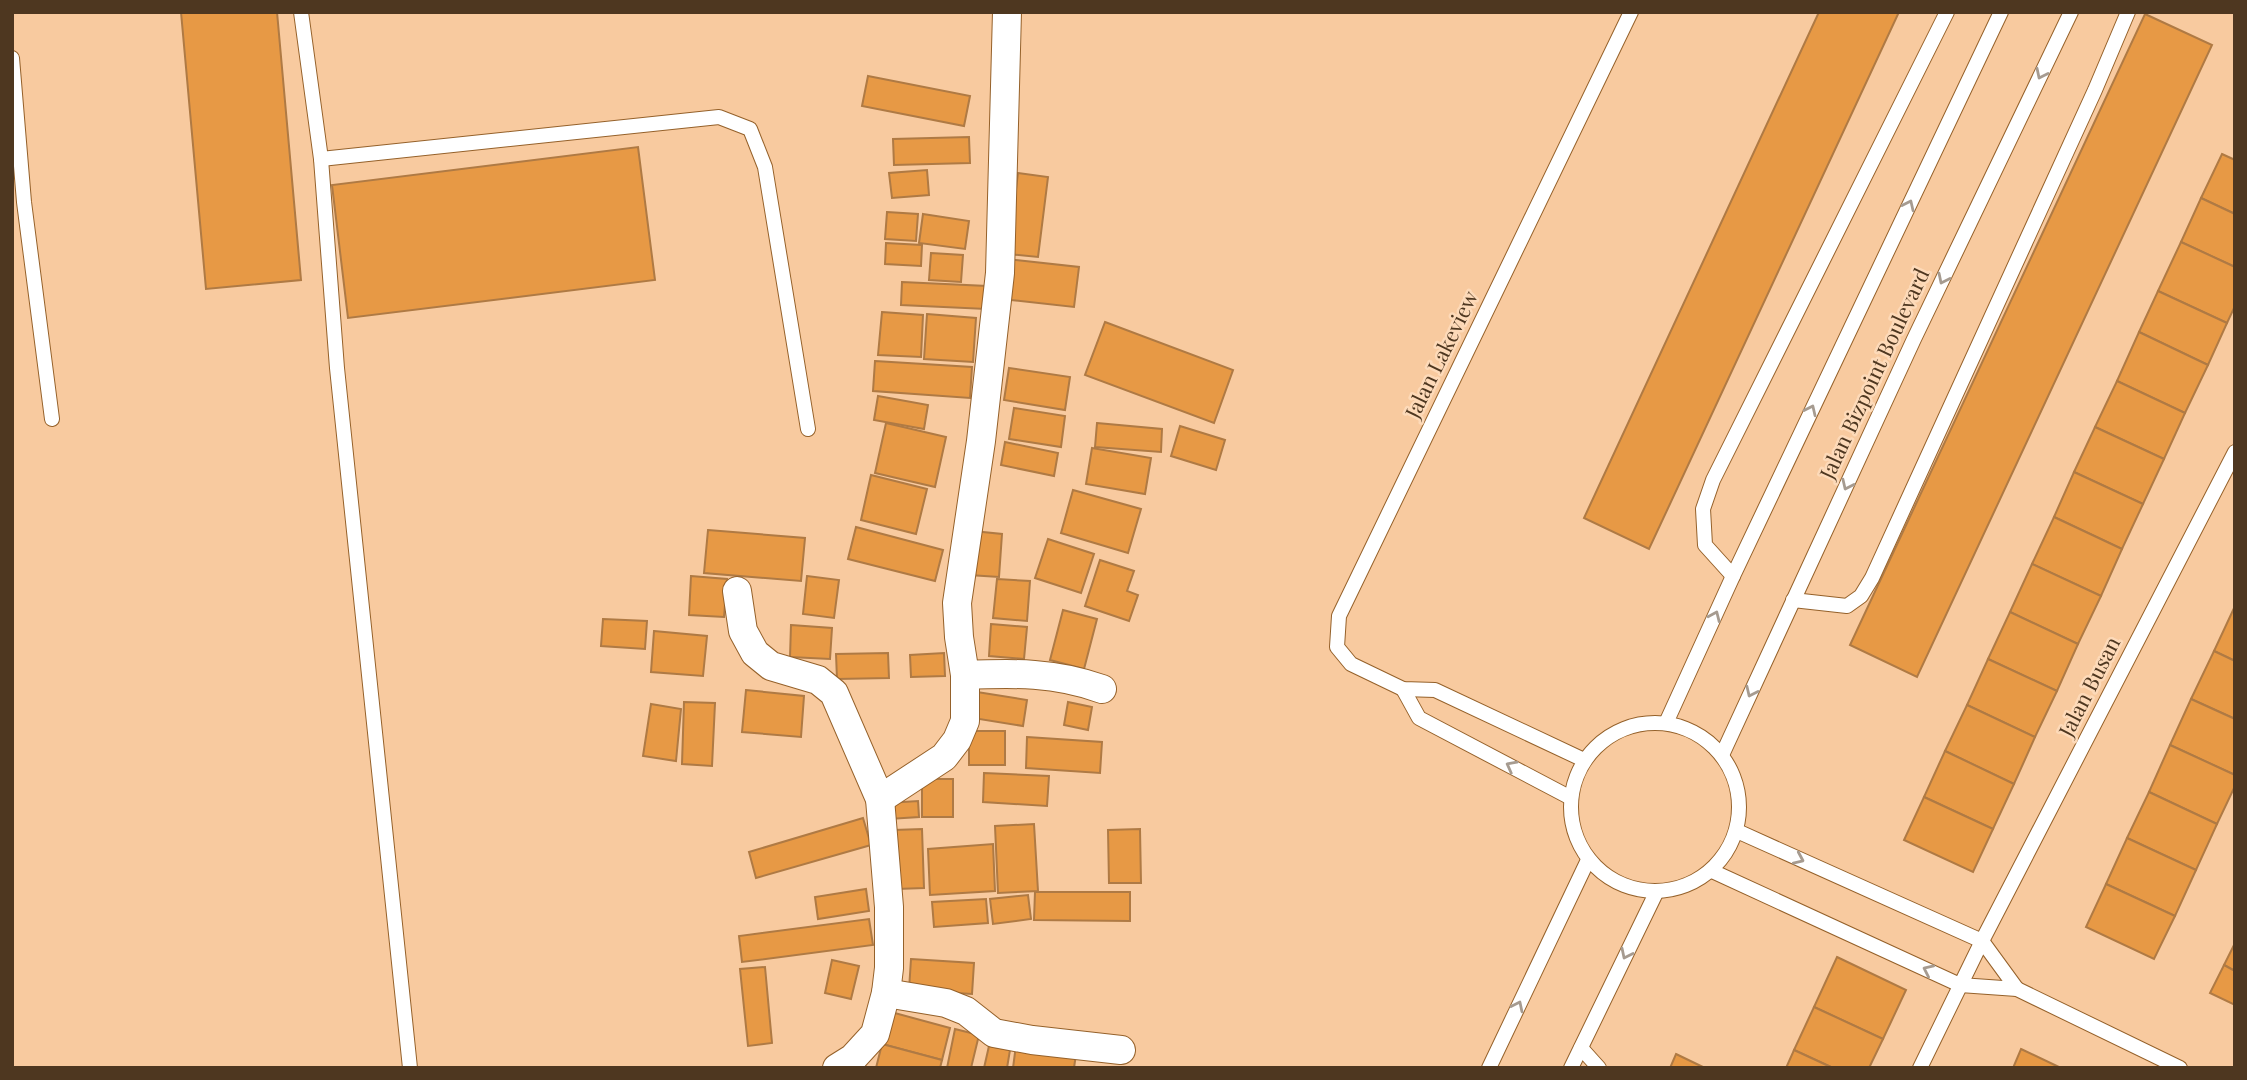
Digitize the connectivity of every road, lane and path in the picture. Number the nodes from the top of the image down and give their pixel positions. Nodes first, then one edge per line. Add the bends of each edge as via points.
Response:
1 (301, 12) edge
2 (1007, 12) edge
3 (1631, 12) edge
4 (1947, 12) edge
5 (2001, 12) edge
6 (2071, 12) edge
7 (2128, 12) edge
8 (12, 58) edge
9 (15, 110) edge
10 (321, 159) junction
11 (18, 203) edge
12 (51, 419) dead end
13 (808, 429) dead end
14 (2235, 452) edge
15 (1733, 576) junction
16 (737, 591) dead end
17 (1794, 600) junction
18 (965, 675) junction
19 (1102, 689) dead end
20 (1403, 689) junction
21 (1666, 723) junction
22 (1722, 755) junction
23 (1584, 761) junction
24 (1571, 798) junction
25 (880, 799) junction
26 (1737, 831) junction
27 (1588, 860) junction
28 (1712, 871) junction
29 (1656, 893) junction
30 (1982, 941) junction
31 (1960, 985) junction
32 (2017, 989) junction
33 (886, 993) junction
34 (1581, 1048) junction
35 (1121, 1050) dead end
36 (410, 1068) edge
37 (837, 1068) edge
38 (1489, 1068) edge
39 (1571, 1068) edge
40 (1600, 1068) edge
41 (1920, 1068) edge
42 (2180, 1068) edge

1 - 10 lane
2 - 18 street via 1000,273 957,603
3 - 20 lane, Jalan Lakeview via 1339,616 1337,647 1351,664
4 - 15 lane via 1713,480 1703,509 1705,545
15 -> 5 lane, Jalan Bizpoint Boulevard
6 -> 17 lane, Jalan Bizpoint Boulevard
7 - 17 lane via 1872,578 1861,596 1847,606
8 - 9 lane
9 - 11 lane
10 - 13 lane via 719,117 750,130 765,167
10 - 36 lane via 337,368
11 - 12 lane
14 - 30 lane, Jalan Busan
21 -> 15 lane, Jalan Bizpoint Boulevard
16 - 25 street via 743,631 755,653 771,666 818,680 835,693
17 -> 22 lane, Jalan Bizpoint Boulevard
18 - 19 street via 1060,677
18 - 25 street via 965,721 957,740 944,757
20 - 23 lane via 1435,690
24 -> 20 lane via 1419,718
21 - 22 lane via 1698,734
21 - 23 lane via 1635,724 1606,737
22 - 26 lane via 1735,779 1740,805
23 - 24 lane
24 - 27 lane via 1574,831
25 - 33 street via 888,907
26 - 28 lane
26 -> 30 lane
27 - 29 lane via 1618,884
38 -> 27 lane
28 - 29 lane via 1686,887
31 -> 28 lane
29 -> 34 lane
30 - 31 lane, Jalan Busan
30 - 32 lane
31 - 32 lane
31 - 41 lane, Jalan Busan
32 - 42 lane
33 - 35 street via 946,1003 966,1011 994,1033
33 - 37 street via 875,1034
34 - 39 lane
34 - 40 lane

